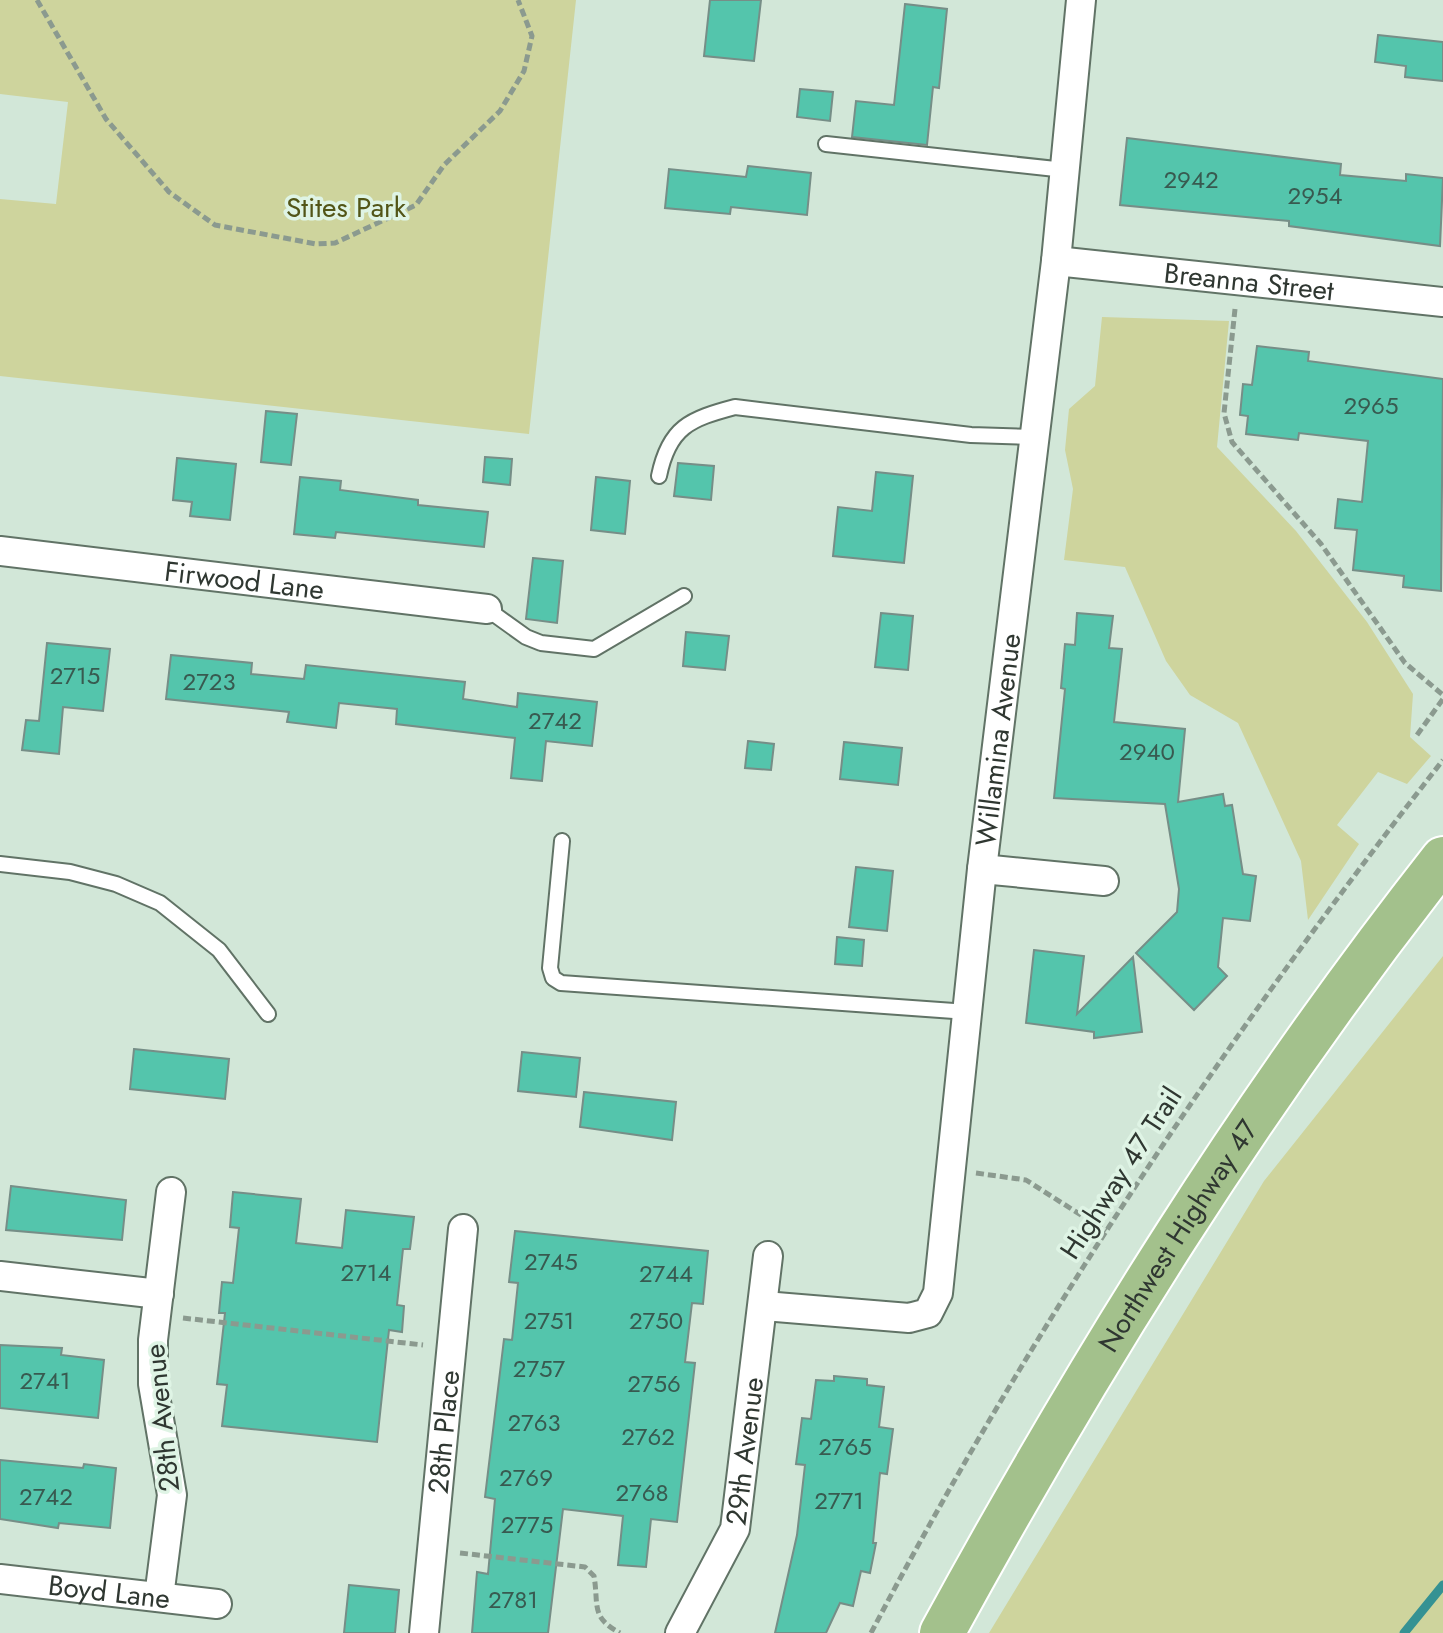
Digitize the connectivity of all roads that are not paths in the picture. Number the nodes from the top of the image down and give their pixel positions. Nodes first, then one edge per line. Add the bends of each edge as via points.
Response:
1 (1081, 0) edge
2 (826, 144) dead end
3 (1065, 170) junction
4 (1056, 261) junction
5 (1443, 302) edge
6 (1034, 437) junction
7 (659, 476) dead end
8 (0, 551) edge
9 (684, 596) dead end
10 (487, 609) joint
11 (562, 841) dead end
12 (1443, 859) edge
13 (0, 864) edge
14 (982, 869) junction
15 (1104, 881) dead end
16 (968, 1012) junction
17 (268, 1014) dead end
18 (171, 1192) dead end
19 (463, 1229) dead end
20 (768, 1256) dead end
21 (0, 1276) edge
22 (157, 1305) junction
23 (764, 1306) junction
24 (0, 1579) edge
25 (159, 1597) junction
26 (217, 1604) dead end
27 (424, 1633) edge
28 (680, 1633) edge
29 (942, 1633) edge

1 - 3 street, Willamina Avenue
2 - 3 lane
3 - 4 street, Willamina Avenue
4 - 5 street, Breanna Street
4 - 6 street, Willamina Avenue
6 - 7 lane via 971,435 735,407 704,415 678,430 663,455
6 - 14 street, Willamina Avenue
8 - 10 street, Firwood Lane
9 - 10 lane via 594,649 541,643
11 - 16 lane via 550,968 561,983
12 - 29 main road, Northwest Highway 47 via 1182,1222 1007,1513
13 - 17 lane via 70,872 160,903 219,950
14 - 15 street
14 - 16 street, Willamina Avenue
16 - 23 street, Willamina Avenue via 938,1293 928,1313 882,1318
18 - 22 street, 28th Avenue
19 - 27 street, 28th Place
20 - 23 street, 29th Avenue
21 - 22 street
22 - 25 street, 28th Avenue via 153,1384 172,1495
23 - 28 street, 29th Avenue via 735,1529
24 - 25 street, Boyd Lane
25 - 26 street, Boyd Lane

